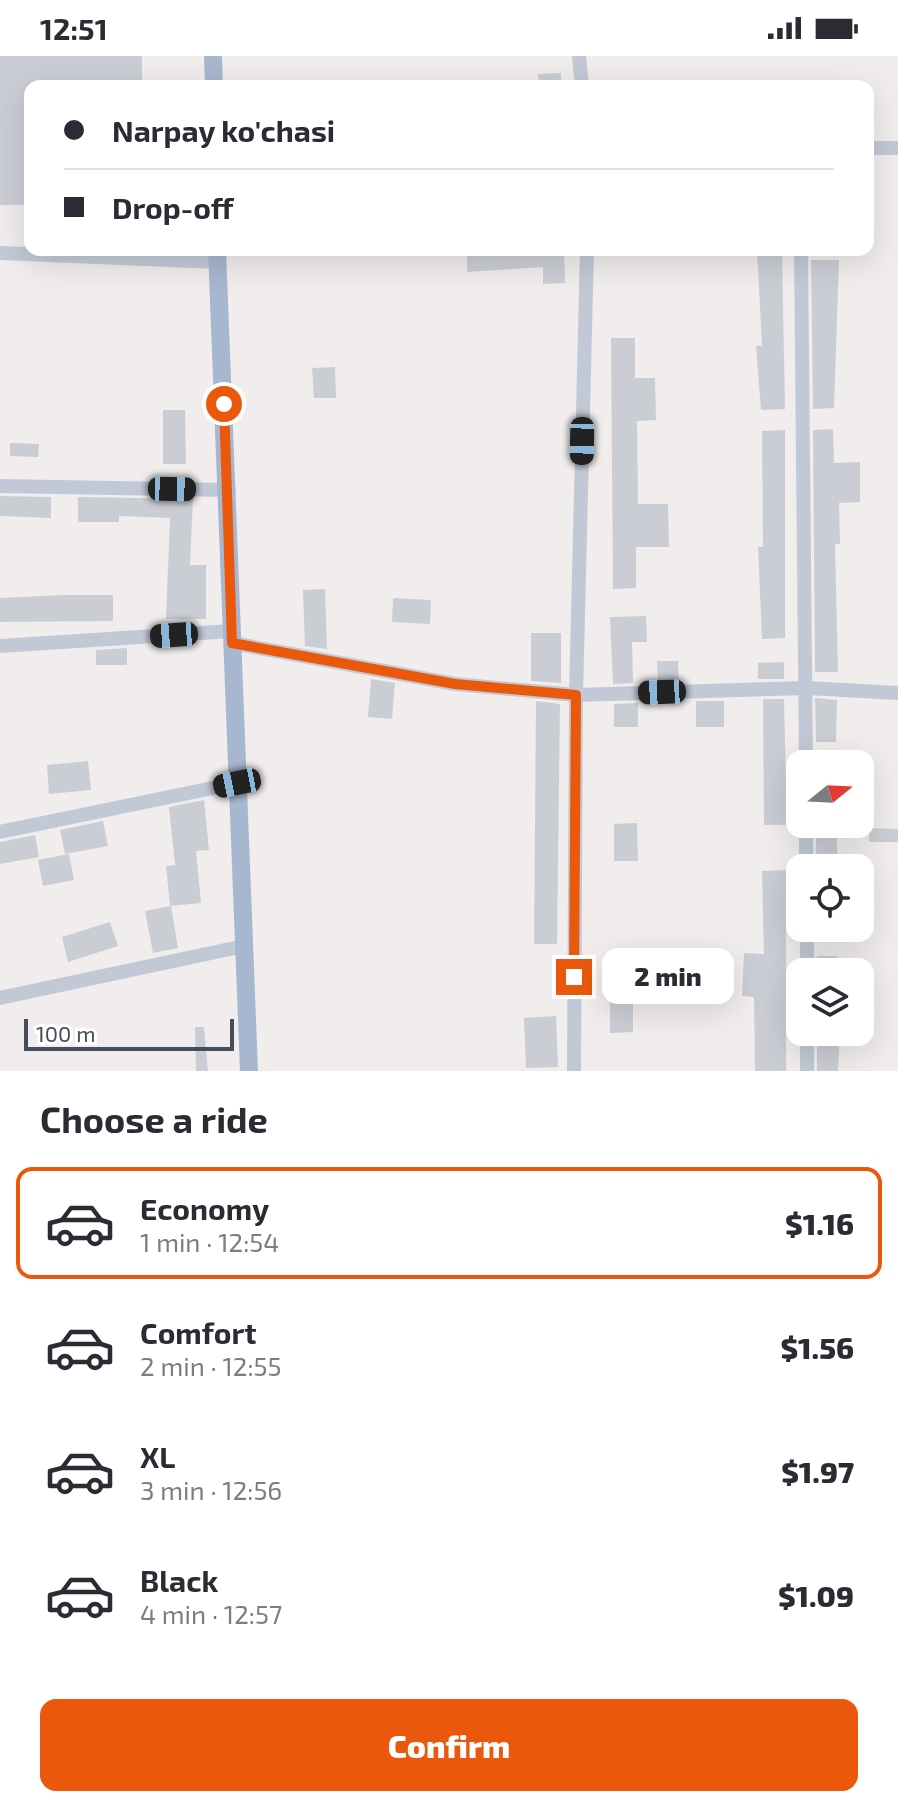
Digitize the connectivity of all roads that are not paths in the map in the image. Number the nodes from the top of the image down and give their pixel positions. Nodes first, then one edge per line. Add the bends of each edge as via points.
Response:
1 (213, 56) edge
2 (579, 56) edge
3 (214, 80) edge
4 (581, 80) edge
5 (874, 148) edge
6 (898, 148) edge
7 (0, 253) edge
8 (24, 253) edge
9 (217, 256) edge
10 (587, 256) edge
11 (801, 256) edge
12 (0, 486) edge
13 (229, 490) junction
14 (232, 637) junction
15 (0, 646) edge
16 (807, 688) junction
17 (898, 693) edge
18 (576, 695) junction
19 (806, 750) edge
20 (237, 783) junction
21 (0, 832) edge
22 (244, 946) junction
23 (0, 998) edge
24 (807, 1046) edge
25 (249, 1071) edge
26 (574, 1071) edge
27 (807, 1071) edge

1 - 3 main road
2 - 4 street
5 - 6 street
7 - 8 street
9 - 13 main road
10 - 18 street
11 - 16 street
12 - 13 street
13 - 14 main road
14 - 15 street
14 - 18 street via 455,684
14 - 20 main road
16 - 17 street
16 - 18 street
16 - 19 street
18 - 26 street
20 - 21 street
20 - 22 main road
22 - 23 street
22 - 25 main road
24 - 27 street

